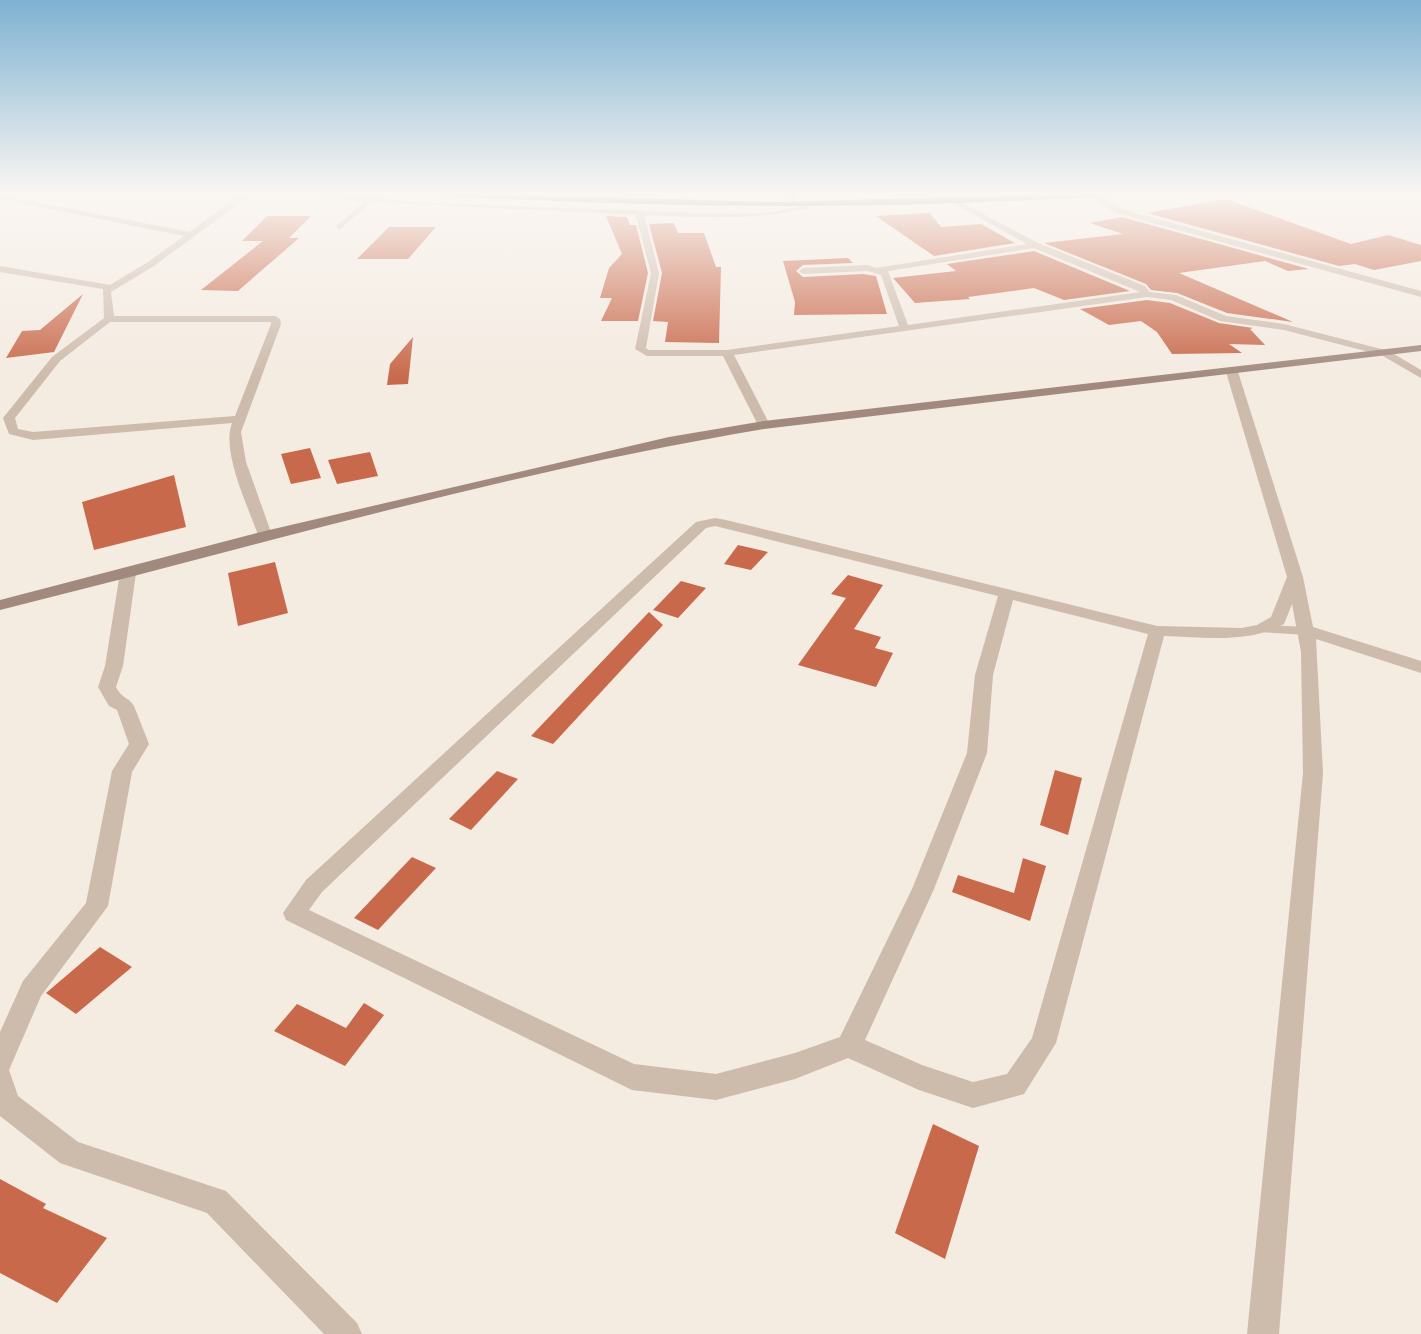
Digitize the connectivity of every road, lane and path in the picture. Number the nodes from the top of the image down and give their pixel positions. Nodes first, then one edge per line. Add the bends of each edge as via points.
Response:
1 (163, 254) edge
2 (650, 254) edge
3 (977, 254) edge
4 (1058, 254) edge
5 (1276, 254) edge
6 (0, 270) edge
7 (877, 270) junction
8 (803, 271) dead end
9 (111, 288) junction
10 (1421, 294) edge
11 (1147, 295) junction
12 (108, 319) junction
13 (904, 327) junction
14 (1421, 348) edge
15 (727, 353) junction
16 (1385, 354) junction
17 (1232, 372) junction
18 (1421, 375) edge
19 (238, 419) junction
20 (764, 425) junction
21 (265, 534) junction
22 (128, 573) junction
23 (1294, 576) junction
24 (1007, 594) junction
25 (0, 605) edge
26 (1262, 629) junction
27 (1157, 631) junction
28 (1308, 631) junction
29 (1421, 667) edge
30 (849, 1046) junction
31 (0, 1061) edge
32 (0, 1079) edge
33 (346, 1334) edge
34 (1263, 1334) edge

1 - 9 street
2 - 15 street via 655,273 640,349 661,355
3 - 7 street
4 - 11 street via 1142,288
5 - 10 street
6 - 9 street
7 - 8 street
7 - 13 street via 885,273
9 - 12 street via 106,291
11 - 13 street
11 - 16 street via 1173,298 1224,319 1284,327
12 - 19 street via 275,318
12 - 19 street via 56,359 9,418 13,431 33,436
13 - 15 street
14 - 16 street
15 - 20 street
16 - 17 street
16 - 18 street
17 - 20 street
17 - 23 street
19 - 21 street via 239,462
20 - 21 street via 602,456
21 - 22 street
22 - 25 street
22 - 31 street via 107,687 115,702 125,706 139,744 122,771 97,906 32,989
23 - 26 street via 1278,620
23 - 28 street
24 - 27 street
24 - 30 street via 984,675 977,753 923,889
24 - 30 street via 726,524 702,525 314,886 294,913 632,1077 716,1087
26 - 27 street via 1242,633
26 - 28 lane
27 - 30 street via 1043,1043 1015,1085 973,1095
28 - 29 street
28 - 34 street via 1313,773
32 - 33 street via 7,1104 70,1153 216,1201

